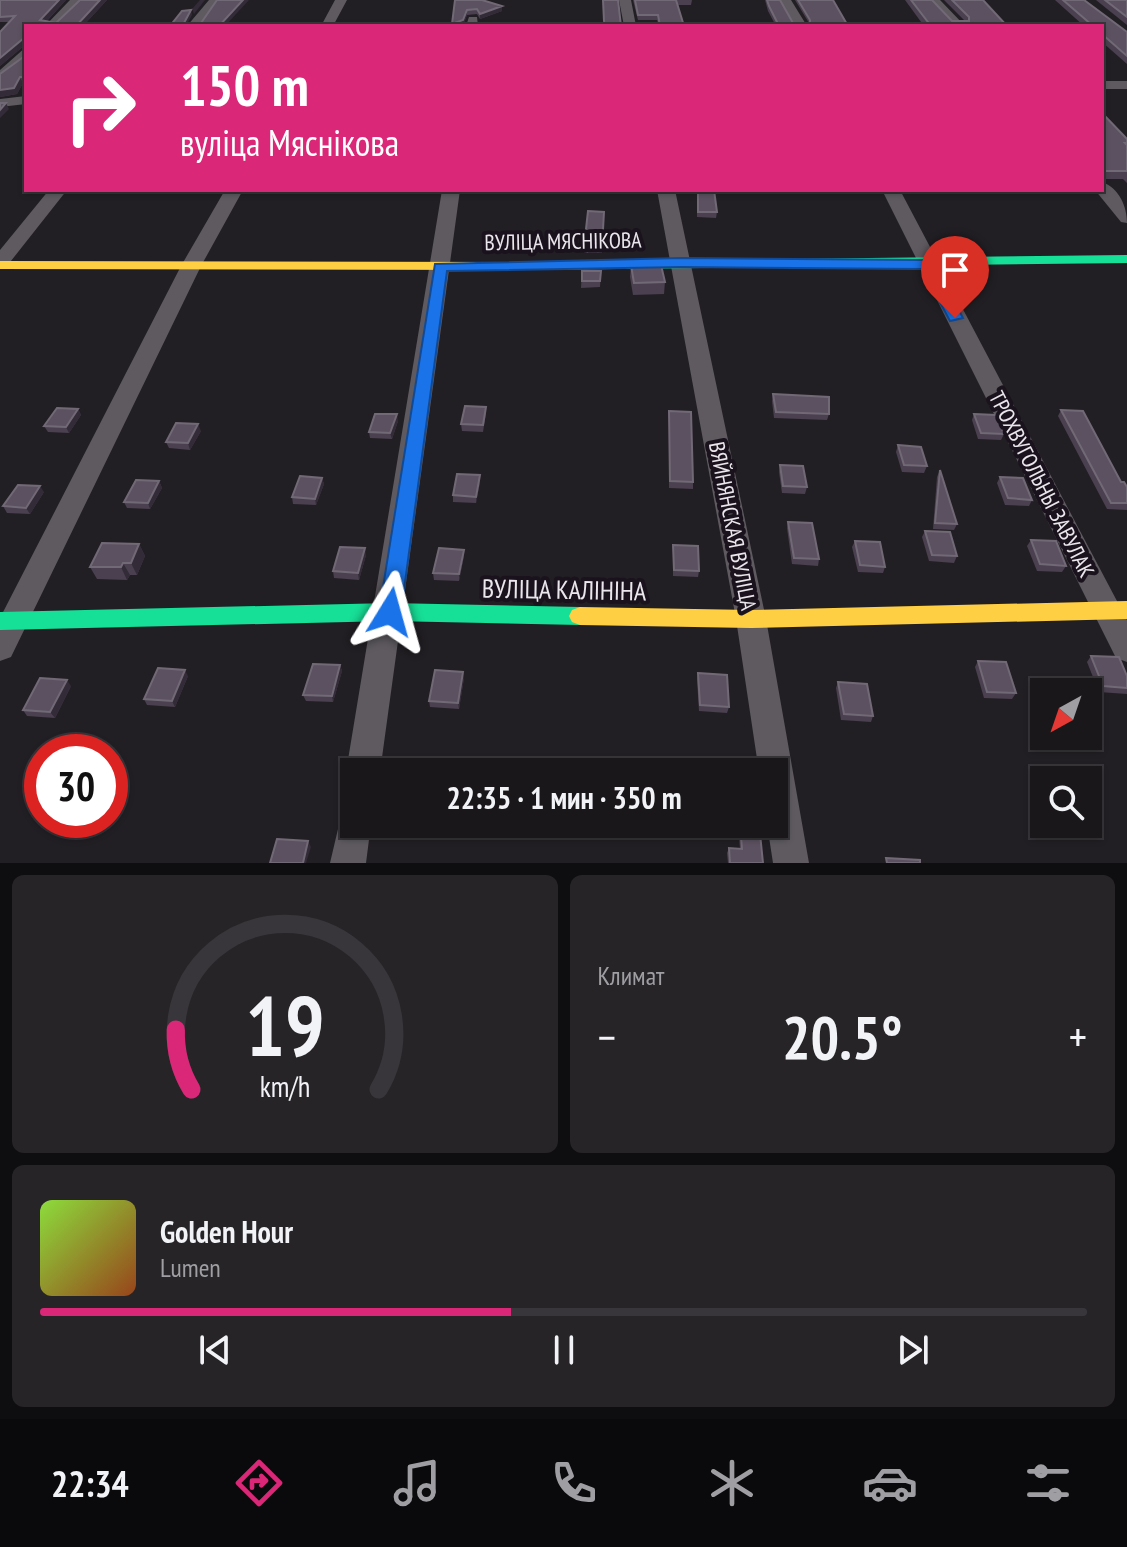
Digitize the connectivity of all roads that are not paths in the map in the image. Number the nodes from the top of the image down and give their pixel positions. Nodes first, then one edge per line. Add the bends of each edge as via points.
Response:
1 (77, 0) edge
2 (215, 0) edge
3 (341, 0) edge
4 (625, 0) edge
5 (785, 0) edge
6 (933, 0) edge
7 (53, 24) edge
8 (195, 24) edge
9 (328, 24) edge
10 (630, 24) edge
11 (800, 24) edge
12 (957, 24) edge
13 (24, 53) edge
14 (0, 78) edge
15 (1104, 85) edge
16 (1127, 85) edge
17 (24, 100) edge
18 (0, 103) edge
19 (1104, 189) edge
20 (56, 192) edge
21 (233, 192) edge
22 (451, 192) edge
23 (666, 192) edge
24 (892, 192) edge
25 (1127, 218) edge
26 (1127, 259) edge
27 (682, 263) junction
28 (0, 264) edge
29 (928, 264) junction
30 (191, 266) junction
31 (440, 267) junction
32 (1118, 611) edge
33 (390, 612) junction
34 (751, 619) junction
35 (8, 620) edge
36 (0, 648) edge
37 (1127, 649) edge
38 (365, 758) edge
39 (352, 838) edge
40 (348, 863) edge
41 (791, 863) edge

1 - 7 street
2 - 8 street
3 - 9 street
4 - 10 street
5 - 11 street
6 - 12 street
13 - 14 street
15 - 16 street
17 - 18 street
19 - 25 street
20 - 28 street
21 - 30 street
22 - 31 street
23 - 27 street, ВЯЙНЯНСКАЯ ВУЛІЦА
24 - 29 street, ТРОХВУГОЛЬНЫ ЗАВУЛАК
26 - 29 street, ВУЛІЦА МЯСНІКОВА
27 - 29 street, ВУЛІЦА МЯСНІКОВА
27 - 31 street, ВУЛІЦА МЯСНІКОВА
27 - 34 street, ВЯЙНЯНСКАЯ ВУЛІЦА
28 - 30 street, ВУЛІЦА МЯСНІКОВА
29 - 32 street, ТРОХВУГОЛЬНЫ ЗАВУЛАК
30 - 31 street, ВУЛІЦА МЯСНІКОВА
30 - 35 street
31 - 33 street
32 - 34 street, ВУЛІЦА КАЛІНІНА
32 - 37 street, ТРОХВУГОЛЬНЫ ЗАВУЛАК
33 - 34 street, ВУЛІЦА КАЛІНІНА
33 - 35 street, ВУЛІЦА КАЛІНІНА
33 - 38 street
34 - 41 street, ВЯЙНЯНСКАЯ ВУЛІЦА
35 - 36 street
39 - 40 street

